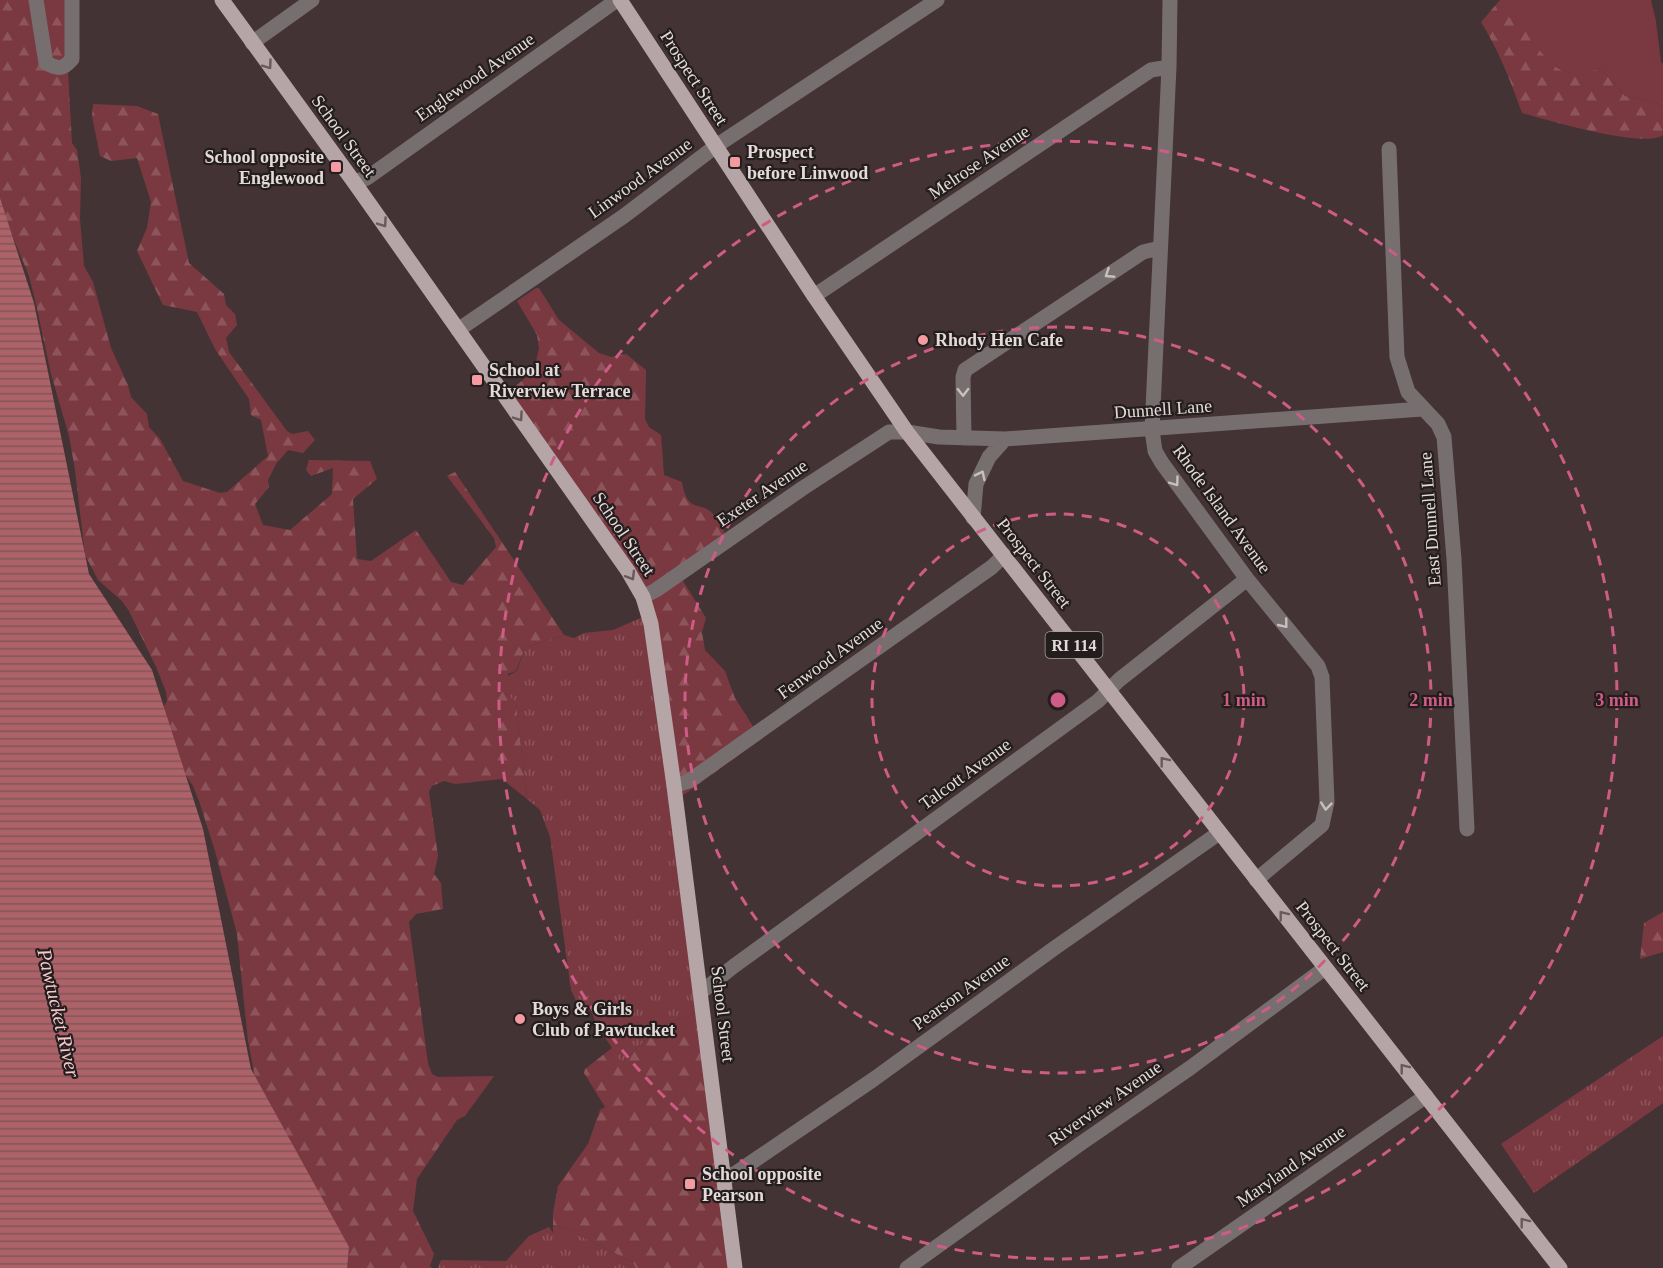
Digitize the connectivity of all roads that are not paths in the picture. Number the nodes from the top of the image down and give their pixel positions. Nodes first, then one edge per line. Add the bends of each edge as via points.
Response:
1 (36, 0) edge
2 (72, 0) edge
3 (222, 0) edge
4 (312, 0) edge
5 (619, 0) edge
6 (937, 0) edge
7 (1170, 0) edge
8 (252, 43) junction
9 (1169, 67) junction
10 (716, 147) junction
11 (1389, 148) dead end
12 (354, 182) junction
13 (1160, 248) junction
14 (814, 296) junction
15 (458, 330) junction
16 (1422, 409) junction
17 (1152, 430) junction
18 (907, 432) junction
19 (964, 438) junction
20 (1005, 439) junction
21 (973, 518) junction
22 (1004, 555) junction
23 (1247, 579) junction
24 (643, 597) junction
25 (1109, 690) junction
26 (674, 786) junction
27 (1467, 829) dead end
28 (1219, 833) junction
29 (1256, 880) junction
30 (1325, 968) junction
31 (700, 993) junction
32 (1425, 1096) junction
33 (724, 1178) junction
34 (735, 1268) edge
35 (907, 1268) edge
36 (1179, 1268) edge
37 (1560, 1268) edge

1 - 2 street via 46,63 58,69 66,67 72,59
3 - 8 main road, School Street
4 - 8 street
5 - 10 main road, Prospect Street / RI 114
5 - 12 street, Englewood Avenue via 367,178
6 - 10 street, Linwood Avenue
7 - 9 street, Rhode Island Avenue
8 -> 12 main road, School Street
9 - 13 street, Rhode Island Avenue
9 - 14 street, Melrose Avenue via 1151,70
10 - 14 main road, Prospect Street / RI 114
10 - 15 street, Linwood Avenue via 624,216
11 - 16 street, East Dunnell Lane via 1397,357 1408,392
12 -> 15 main road, School Street
13 - 17 street, Rhode Island Avenue
13 -> 19 street via 1143,252 970,365 963,377
14 - 18 main road, Prospect Street / RI 114
15 -> 24 main road, School Street
16 - 17 street, Dunnell Lane
16 - 27 street, East Dunnell Lane via 1438,424 1444,437
17 - 20 street, Dunnell Lane
17 -> 23 street, Rhode Island Avenue via 1161,463
18 - 19 street, Dunnell Lane
18 - 21 main road, Prospect Street / RI 114
18 - 24 street, Exeter Avenue via 889,432
19 - 20 street, Dunnell Lane
21 -> 20 street via 976,484 989,457
21 - 22 main road, Prospect Street / RI 114
22 - 25 main road, Prospect Street / RI 114
22 - 26 street, Fenwood Avenue via 777,720 689,781
23 - 25 street, Talcott Avenue
23 -> 29 street, Rhode Island Avenue via 1318,666 1322,677 1328,802 1322,825
24 - 26 main road, School Street via 651,624
28 -> 25 main road, Prospect Street / RI 114
25 - 31 street, Talcott Avenue
26 - 31 main road, School Street
28 - 29 main road, Prospect Street / RI 114
28 - 33 street, Pearson Avenue via 873,1079
30 -> 29 main road, Prospect Street / RI 114
32 -> 30 main road, Prospect Street / RI 114
30 - 35 street, Riverview Avenue
31 - 33 main road, School Street
32 - 36 street, Maryland Avenue
37 -> 32 main road, Prospect Street / RI 114
33 - 34 main road, School Street

